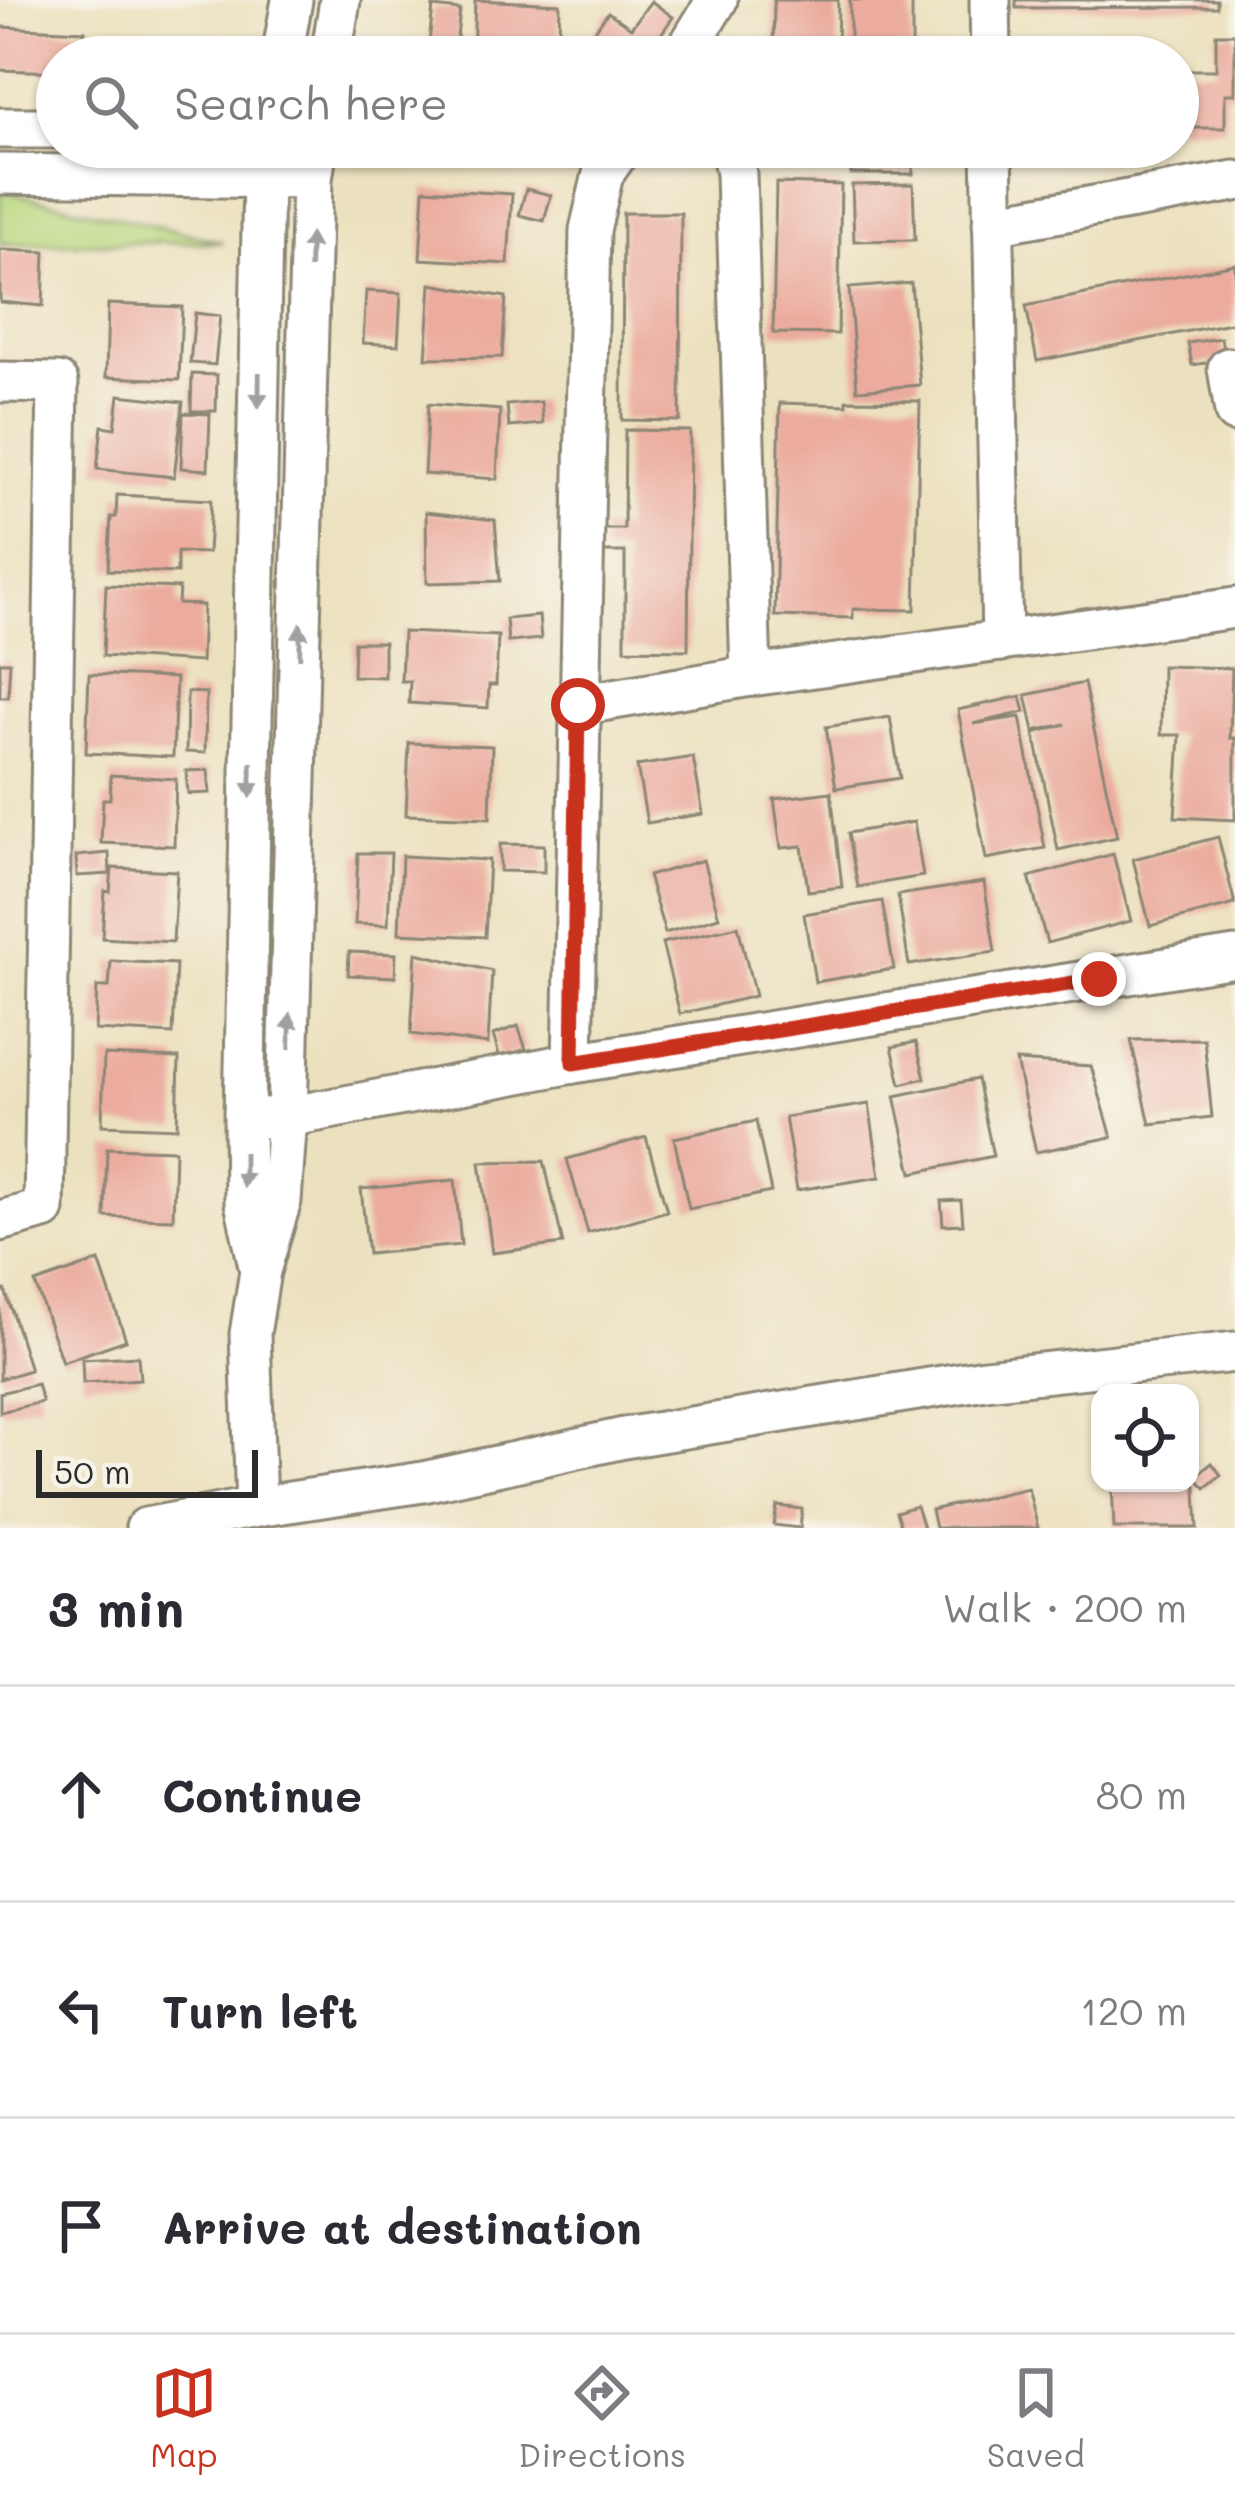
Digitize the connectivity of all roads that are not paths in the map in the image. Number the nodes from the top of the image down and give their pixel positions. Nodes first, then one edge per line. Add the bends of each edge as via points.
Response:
1 (292, 0) edge
2 (340, 0) edge
3 (717, 0) edge
4 (990, 0) edge
5 (286, 36) edge
6 (334, 36) edge
7 (695, 36) edge
8 (991, 36) edge
9 (0, 128) edge
10 (36, 128) edge
11 (145, 168) edge
12 (265, 168) edge
13 (314, 168) edge
14 (606, 168) edge
15 (735, 168) edge
16 (992, 168) edge
17 (0, 174) edge
18 (1235, 181) edge
19 (993, 224) junction
20 (1228, 368) dead end
21 (0, 382) edge
22 (1235, 412) edge
23 (1235, 608) edge
24 (1002, 641) junction
25 (751, 676) junction
26 (578, 705) junction
27 (1235, 957) edge
28 (573, 1063) junction
29 (287, 1117) junction
30 (244, 1118) junction
31 (0, 1221) edge
32 (260, 1271) junction
33 (1235, 1352) edge
34 (256, 1507) junction
35 (146, 1528) edge

1 - 5 street
2 - 6 street
3 - 7 street
4 - 8 street
9 - 10 street
11 - 17 street
12 -> 30 street
29 -> 13 street
14 - 26 street via 590,230
15 - 25 street
16 - 19 street
18 - 19 street
19 - 24 street
20 - 22 street
21 - 31 street via 58,383 44,1209
23 - 24 street
24 - 25 street
25 - 26 street
26 - 28 street
27 - 28 street
28 - 29 street
29 - 30 street
29 - 32 street via 280,1201
30 -> 32 street via 244,1202
32 - 34 street via 250,1334
33 - 34 street via 985,1379
34 - 35 street

